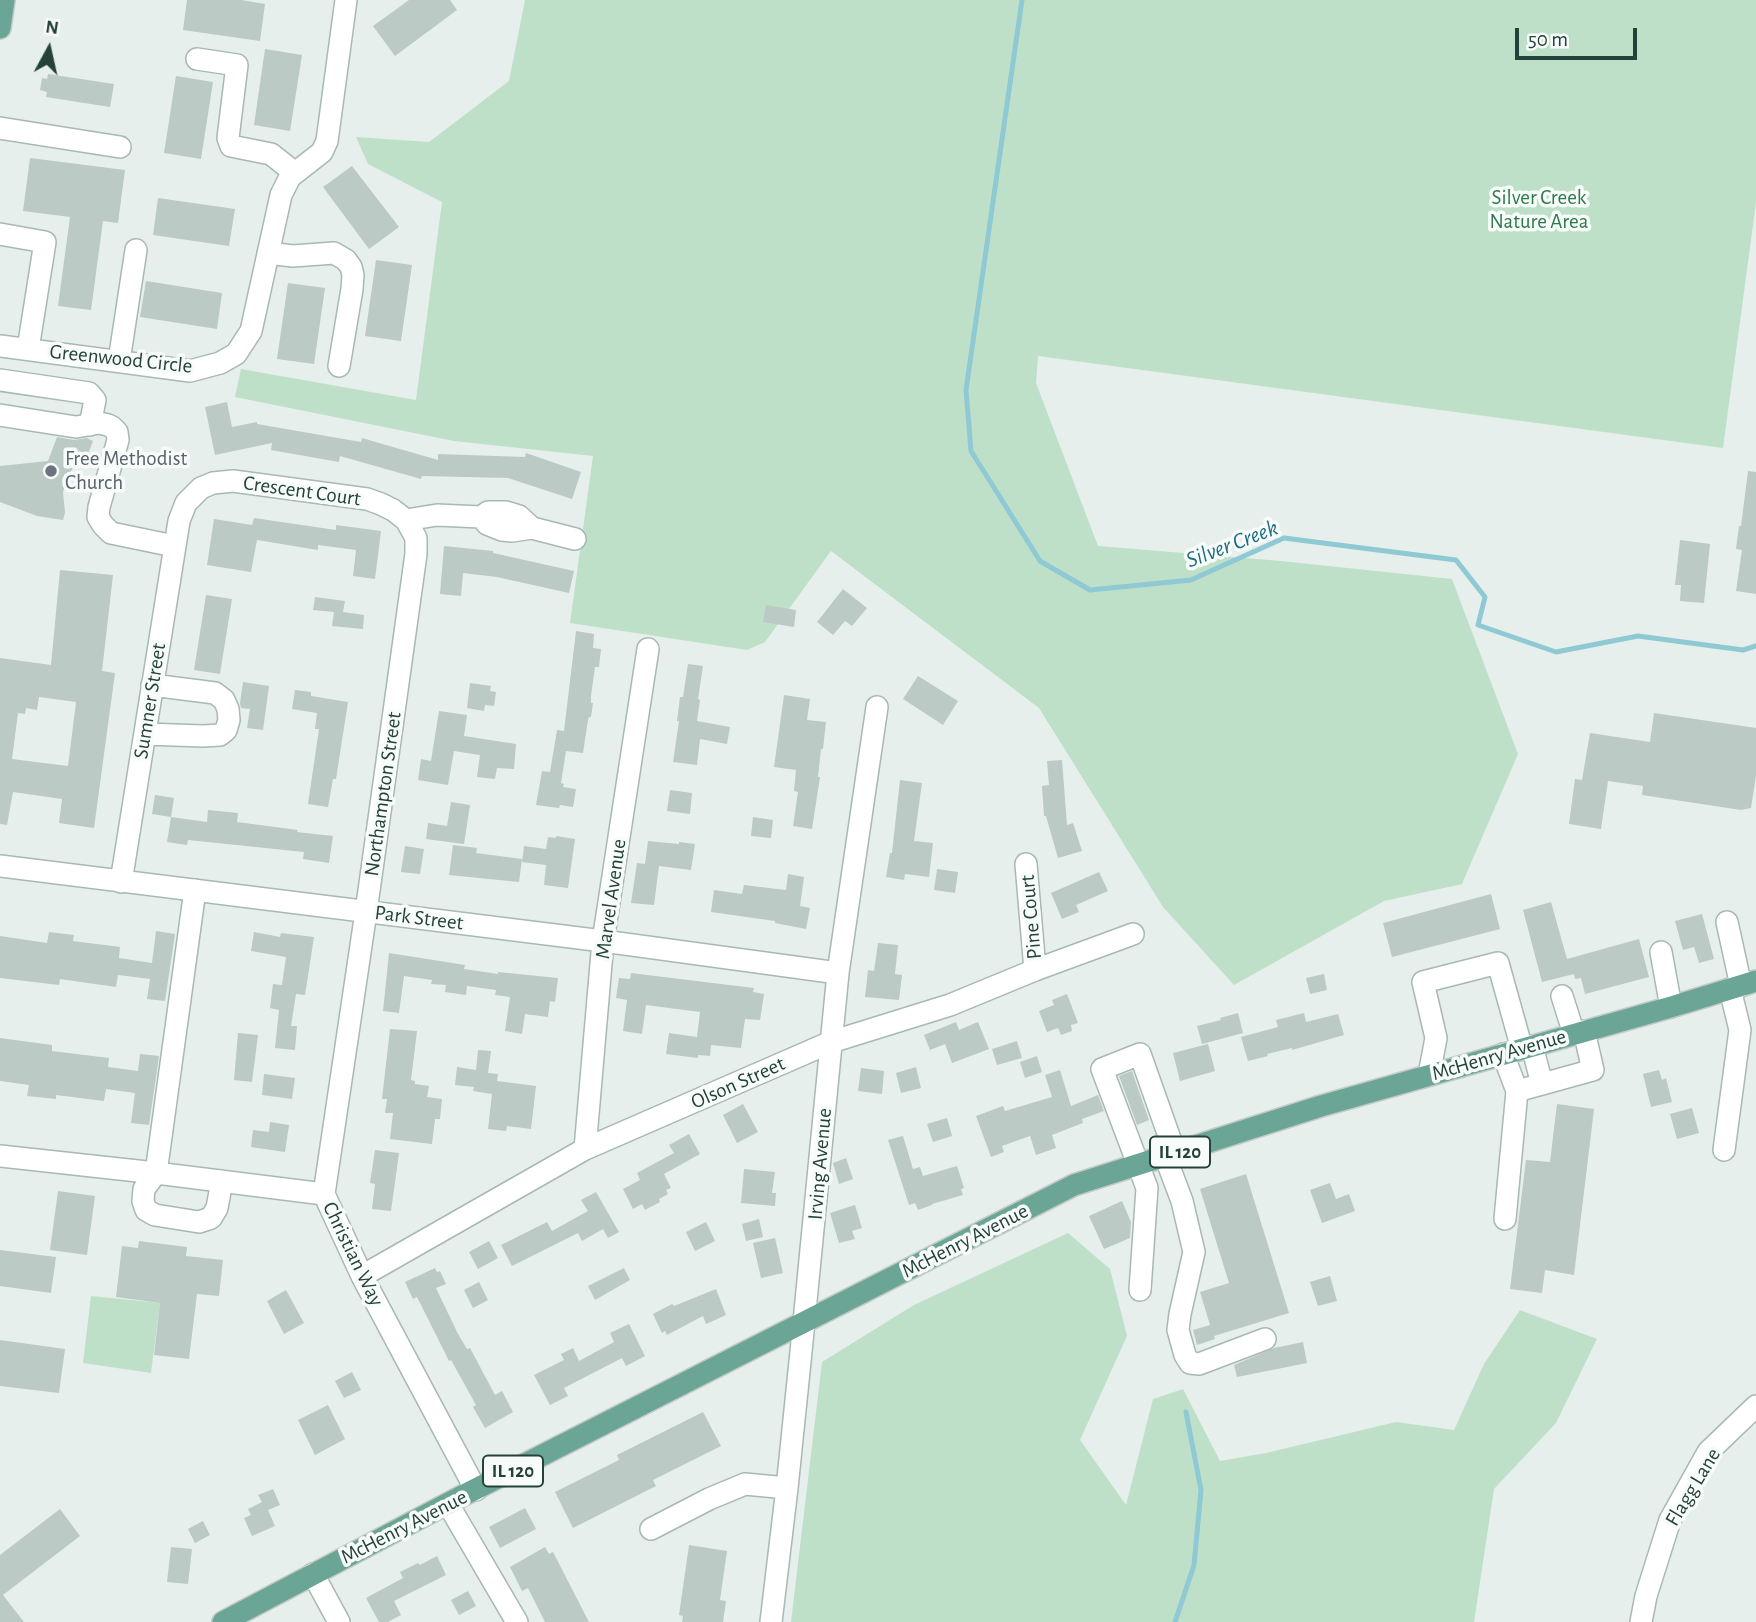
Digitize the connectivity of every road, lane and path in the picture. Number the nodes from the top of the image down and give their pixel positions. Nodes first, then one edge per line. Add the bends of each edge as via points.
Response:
1 (4, 0) edge
2 (346, 0) edge
3 (0, 28) edge
4 (197, 59) dead end
5 (0, 128) edge
6 (120, 147) dead end
7 (295, 173) junction
8 (0, 234) edge
9 (136, 250) dead end
10 (268, 253) junction
11 (0, 346) edge
12 (28, 349) junction
13 (119, 361) junction
14 (339, 366) dead end
15 (0, 380) edge
16 (0, 415) edge
17 (90, 425) junction
18 (407, 520) junction
19 (179, 521) joint
20 (575, 539) dead end
21 (174, 546) junction
22 (648, 649) dead end
23 (152, 685) junction
24 (877, 707) dead end
25 (145, 734) junction
26 (1026, 864) dead end
27 (1, 872) edge
28 (121, 882) junction
29 (195, 890) junction
30 (366, 912) junction
31 (1727, 922) dead end
32 (1133, 934) dead end
33 (603, 941) junction
34 (1661, 952) dead end
35 (1035, 970) junction
36 (838, 973) junction
37 (1742, 985) edge
38 (1562, 996) dead end
39 (1671, 1007) junction
40 (1748, 1028) edge
41 (1579, 1033) junction
42 (831, 1042) junction
43 (1519, 1050) junction
44 (1429, 1075) junction
45 (1542, 1084) junction
46 (1517, 1091) junction
47 (585, 1149) junction
48 (1724, 1150) dead end
49 (1170, 1155) junction
50 (0, 1156) edge
51 (1139, 1165) junction
52 (156, 1173) junction
53 (222, 1181) junction
54 (324, 1194) junction
55 (1505, 1219) dead end
56 (362, 1276) junction
57 (1140, 1290) dead end
58 (804, 1322) junction
59 (1265, 1339) dead end
60 (1756, 1406) edge
61 (788, 1488) junction
62 (476, 1490) junction
63 (448, 1504) junction
64 (651, 1529) dead end
65 (313, 1574) junction
66 (223, 1622) edge
67 (339, 1622) edge
68 (517, 1622) edge
69 (771, 1622) edge
70 (1641, 1622) edge

1 - 3 main road
2 - 7 street, Greenwood Circle via 327,142 322,152
4 - 7 street via 237,65 228,138 231,146 271,155
5 - 6 street
7 - 10 street, Greenwood Circle via 281,195
8 - 12 street via 45,242
9 - 13 street
10 - 13 street, Greenwood Circle via 251,331 236,354 190,371
10 - 14 street via 334,253 351,267 352,289
11 - 12 street, Greenwood Circle
12 - 13 street, Greenwood Circle
15 - 17 street via 89,393 95,400
16 - 17 street via 76,427
17 - 21 street via 108,425 117,432 117,449 99,507 103,525 111,533
18 - 19 street, Crescent Court via 367,499 233,481 208,484 194,493
18 - 20 street via 506,512 532,528
18 - 30 street, Northampton Street via 416,538 416,554
19 - 21 street, Sumner Street
21 - 23 street, Sumner Street
22 - 33 street, Marvel Avenue
23 - 25 street, Sumner Street
23 - 25 street via 215,693 224,700 229,720 220,734
24 - 36 street, Irving Avenue
25 - 28 street, Sumner Street
26 - 35 street, Pine Court
27 - 28 street, Park Street
28 - 29 street, Park Street
29 - 30 street, Park Street
29 - 52 street
30 - 33 street, Park Street
30 - 54 street, Northampton Street
31 - 37 street
32 - 35 street, Olson Street
33 - 36 street, Park Street
33 - 47 street, Marvel Avenue
34 - 39 street
35 - 42 street, Olson Street via 950,1005
36 - 42 street, Irving Avenue
37 - 39 main road, McHenry Avenue / IL 120
37 - 40 street
38 - 41 street
39 - 41 main road, McHenry Avenue / IL 120
40 - 48 street
41 - 43 main road, McHenry Avenue / IL 120
41 - 45 street via 1593,1070
42 - 47 street, Olson Street
42 - 58 street, Irving Avenue
43 - 44 main road, McHenry Avenue / IL 120
43 - 44 street via 1498,963 1423,982 1436,1038
43 - 45 street
43 - 46 street
44 - 49 main road, McHenry Avenue / IL 120
45 - 46 street
46 - 55 street
47 - 56 street, Olson Street
49 - 51 main road, McHenry Avenue / IL 120
49 - 51 street via 1140,1054 1102,1069
49 - 59 street via 1194,1252 1178,1330 1185,1355 1190,1363 1199,1364
50 - 52 street, Christian Way
51 - 57 street via 1147,1188
51 - 58 main road, McHenry Avenue / IL 120 via 1074,1185
52 - 53 street, Christian Way
52 - 53 street via 144,1189 146,1210 199,1222 211,1218 217,1208
53 - 54 street, Christian Way
54 - 56 street, Christian Way
56 - 62 street, Christian Way
58 - 61 street, Irving Avenue
58 - 62 main road, McHenry Avenue / IL 120
60 - 70 street, Flagg Lane via 1708,1452 1670,1520
61 - 64 street via 745,1484
61 - 69 street, Irving Avenue
62 - 63 main road, McHenry Avenue / IL 120
63 - 65 main road, McHenry Avenue / IL 120
63 - 68 street
65 - 66 main road, McHenry Avenue / IL 120
65 - 67 street

